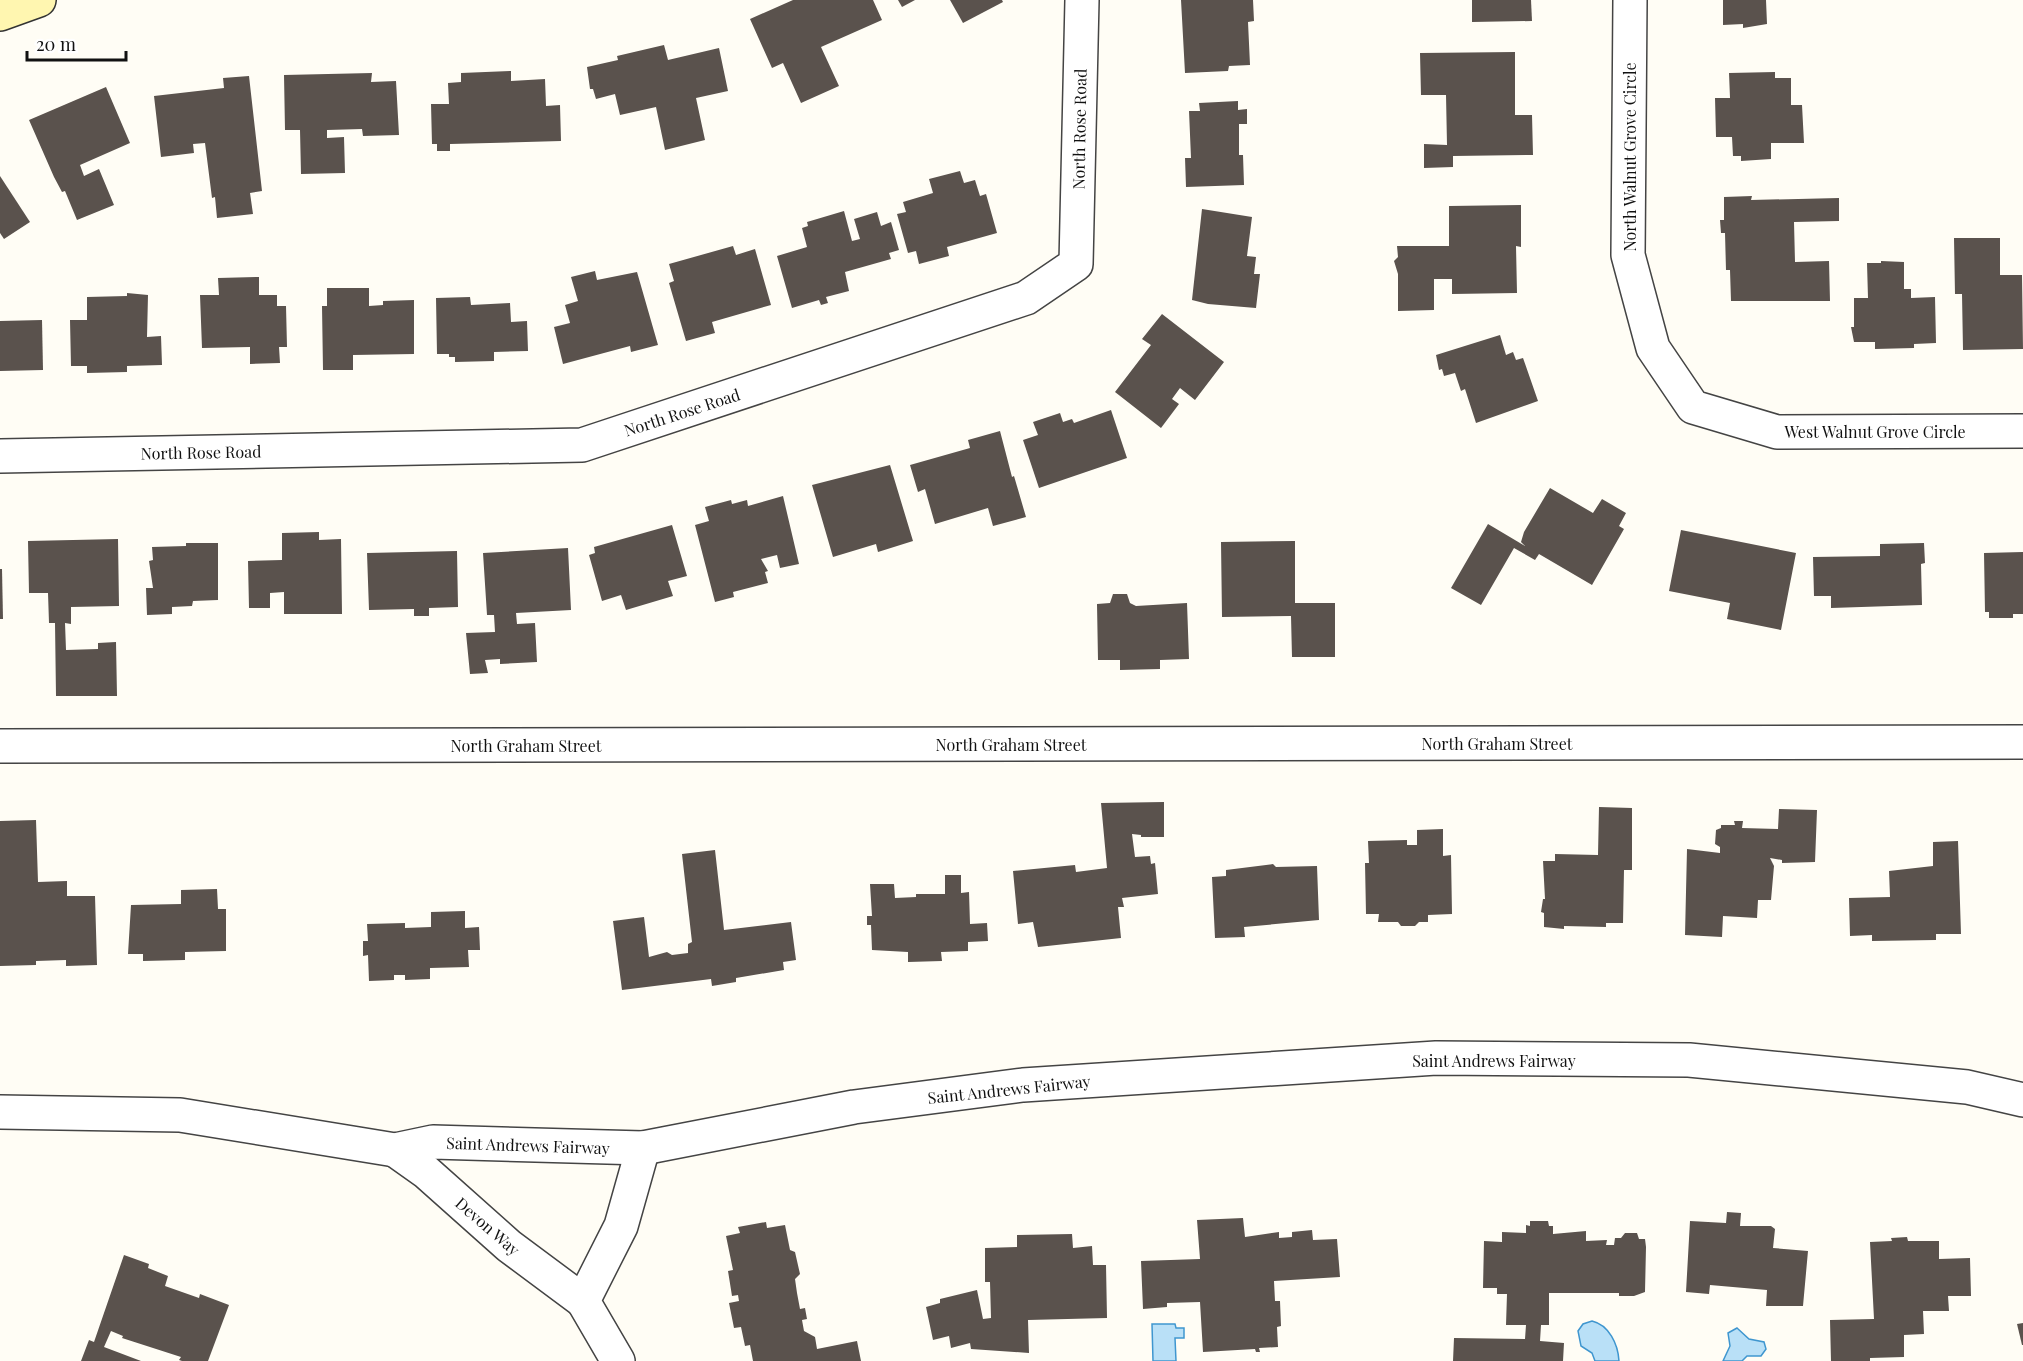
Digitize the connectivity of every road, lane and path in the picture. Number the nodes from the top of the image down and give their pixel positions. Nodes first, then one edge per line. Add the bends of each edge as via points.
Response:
1 (39, 0) edge
2 (1082, 0) edge
3 (1630, 0) edge
4 (0, 14) edge
5 (1694, 407) joint
6 (2023, 431) edge
7 (0, 456) edge
8 (2023, 742) edge
9 (0, 746) edge
10 (2023, 1101) edge
11 (0, 1112) edge
12 (643, 1148) junction
13 (395, 1150) junction
14 (583, 1300) junction
15 (618, 1361) edge

1 - 4 main road
2 - 7 street, North Rose Road via 1076,264 1026,298 582,445
3 - 5 street, North Walnut Grove Circle via 1628,255 1653,348
5 - 6 street, West Walnut Grove Circle via 1777,432
8 - 9 street, North Graham Street
10 - 12 street, Saint Andrews Fairway via 1967,1088 1689,1060 1436,1058 1023,1085 854,1107
11 - 13 street, Saint Andrews Fairway via 180,1115
12 - 13 street, Saint Andrews Fairway via 433,1142
12 - 14 street via 621,1226
13 - 14 street, Devon Way via 426,1172 509,1246
14 - 15 street, Devon Way

